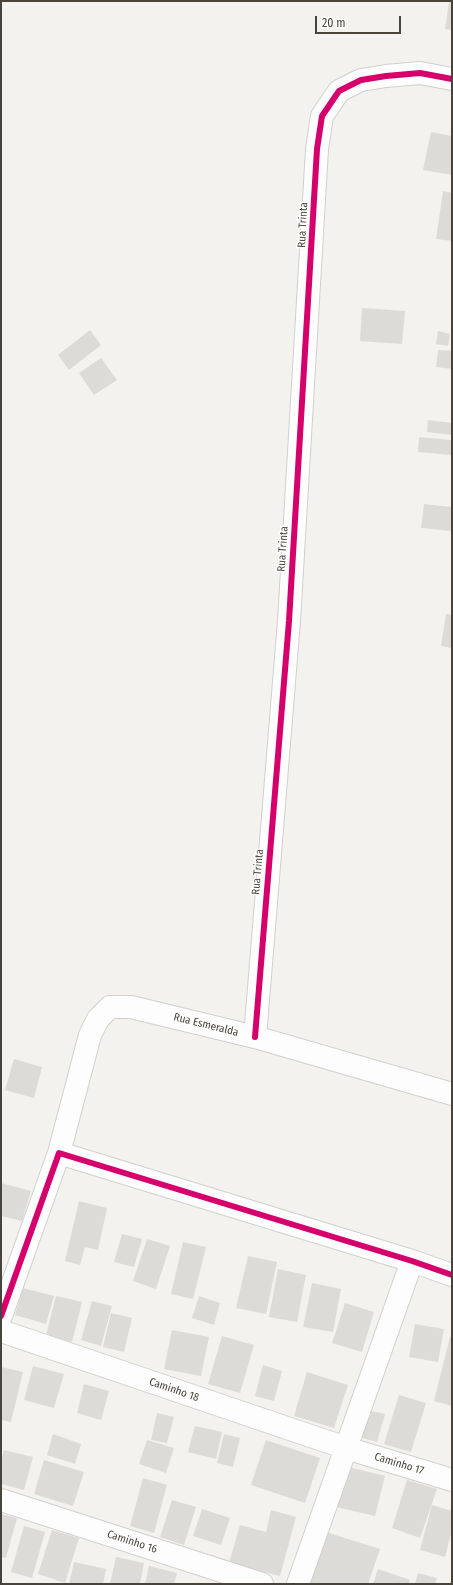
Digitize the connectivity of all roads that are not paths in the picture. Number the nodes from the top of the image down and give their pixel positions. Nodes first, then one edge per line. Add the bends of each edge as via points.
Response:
1 (452, 79) edge
2 (255, 1037) junction
3 (452, 1094) edge
4 (59, 1153) junction
5 (412, 1261) junction
6 (452, 1275) edge
7 (1, 1316) edge
8 (1, 1331) edge
9 (346, 1448) junction
10 (452, 1480) edge
11 (1, 1500) edge
12 (262, 1584) edge
13 (298, 1584) edge

1 - 2 street, Rua Trinta via 420,73 361,80 339,91 322,116 317,149 289,621
2 - 3 street, Rua Esmeralda
2 - 4 street, Rua Esmeralda via 131,1007 110,1007 98,1019 90,1035
4 - 5 street
4 - 7 street
5 - 6 street
5 - 9 street
8 - 9 street, Caminho 18
9 - 10 street, Caminho 17
9 - 13 street
11 - 12 street, Caminho 16

